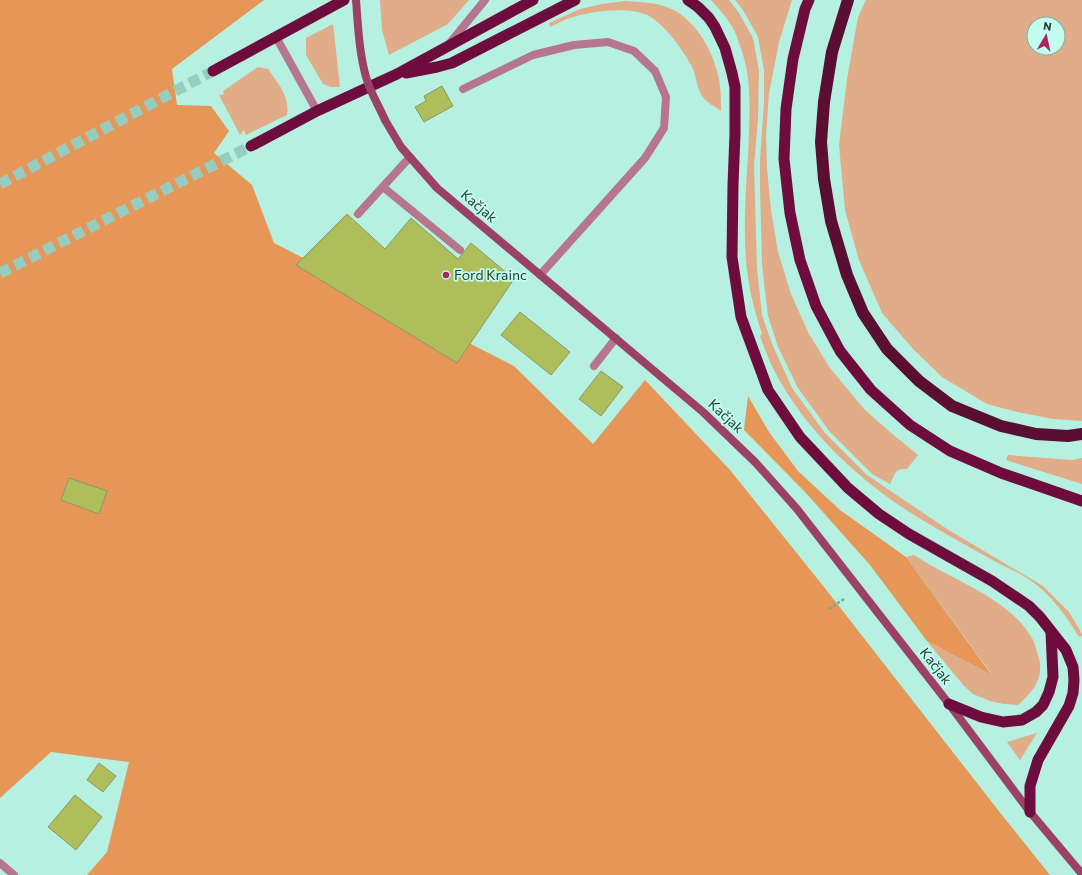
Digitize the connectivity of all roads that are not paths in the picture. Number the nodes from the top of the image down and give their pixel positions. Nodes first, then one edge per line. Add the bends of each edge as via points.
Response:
1 (344, 0) edge
2 (356, 0) edge
3 (485, 0) edge
4 (533, 0) edge
5 (575, 0) edge
6 (688, 0) edge
7 (809, 0) edge
8 (848, 0) edge
9 (276, 37) junction
10 (446, 47) junction
11 (213, 71) tunnel mouth
12 (397, 74) junction
13 (463, 89) dead end
14 (317, 111) junction
15 (251, 146) tunnel mouth
16 (410, 157) junction
17 (383, 187) junction
18 (358, 214) dead end
19 (460, 250) dead end
20 (540, 275) junction
21 (616, 338) junction
22 (594, 366) dead end
23 (1082, 434) edge
24 (1082, 501) edge
25 (1051, 632) junction
26 (949, 704) junction
27 (1030, 812) junction
28 (0, 863) edge
29 (1082, 874) edge
30 (14, 875) edge

1 - 9 highway
2 - 16 main road, Kačjak, bridge via 366,78 385,120
3 - 10 street
4 - 10 highway
5 - 12 highway via 452,62
6 - 25 highway via 698,7 715,27 725,48 732,73 736,134 732,257 741,317 768,390 800,437 848,488 879,514 909,534 992,581 1029,606
7 - 24 highway via 793,59 786,109 784,159 790,213 800,260 816,306 840,351 871,390 910,425 950,450 1001,473
8 - 23 highway via 832,52 821,142 831,221 847,275 863,313 888,349 919,381 952,406 1001,426 1036,434
9 - 11 highway
9 - 14 street
10 - 12 highway
12 - 14 highway
13 - 20 street via 533,55 574,45 608,42 634,51 655,71 666,98 664,128 645,158
14 - 15 highway
16 - 17 street
16 - 20 main road, Kačjak via 437,188
17 - 18 street
17 - 19 street
20 - 21 main road, Kačjak
21 - 22 street
21 - 26 main road, Kačjak via 703,412 755,462 797,509
25 - 26 highway via 1053,677 1043,705 1036,712 1022,720 1003,722 981,717
25 - 27 highway via 1066,650 1073,667 1073,693 1069,706 1038,760 1030,786
26 - 27 main road, Kačjak
27 - 29 main road, Kačjak
28 - 30 street

